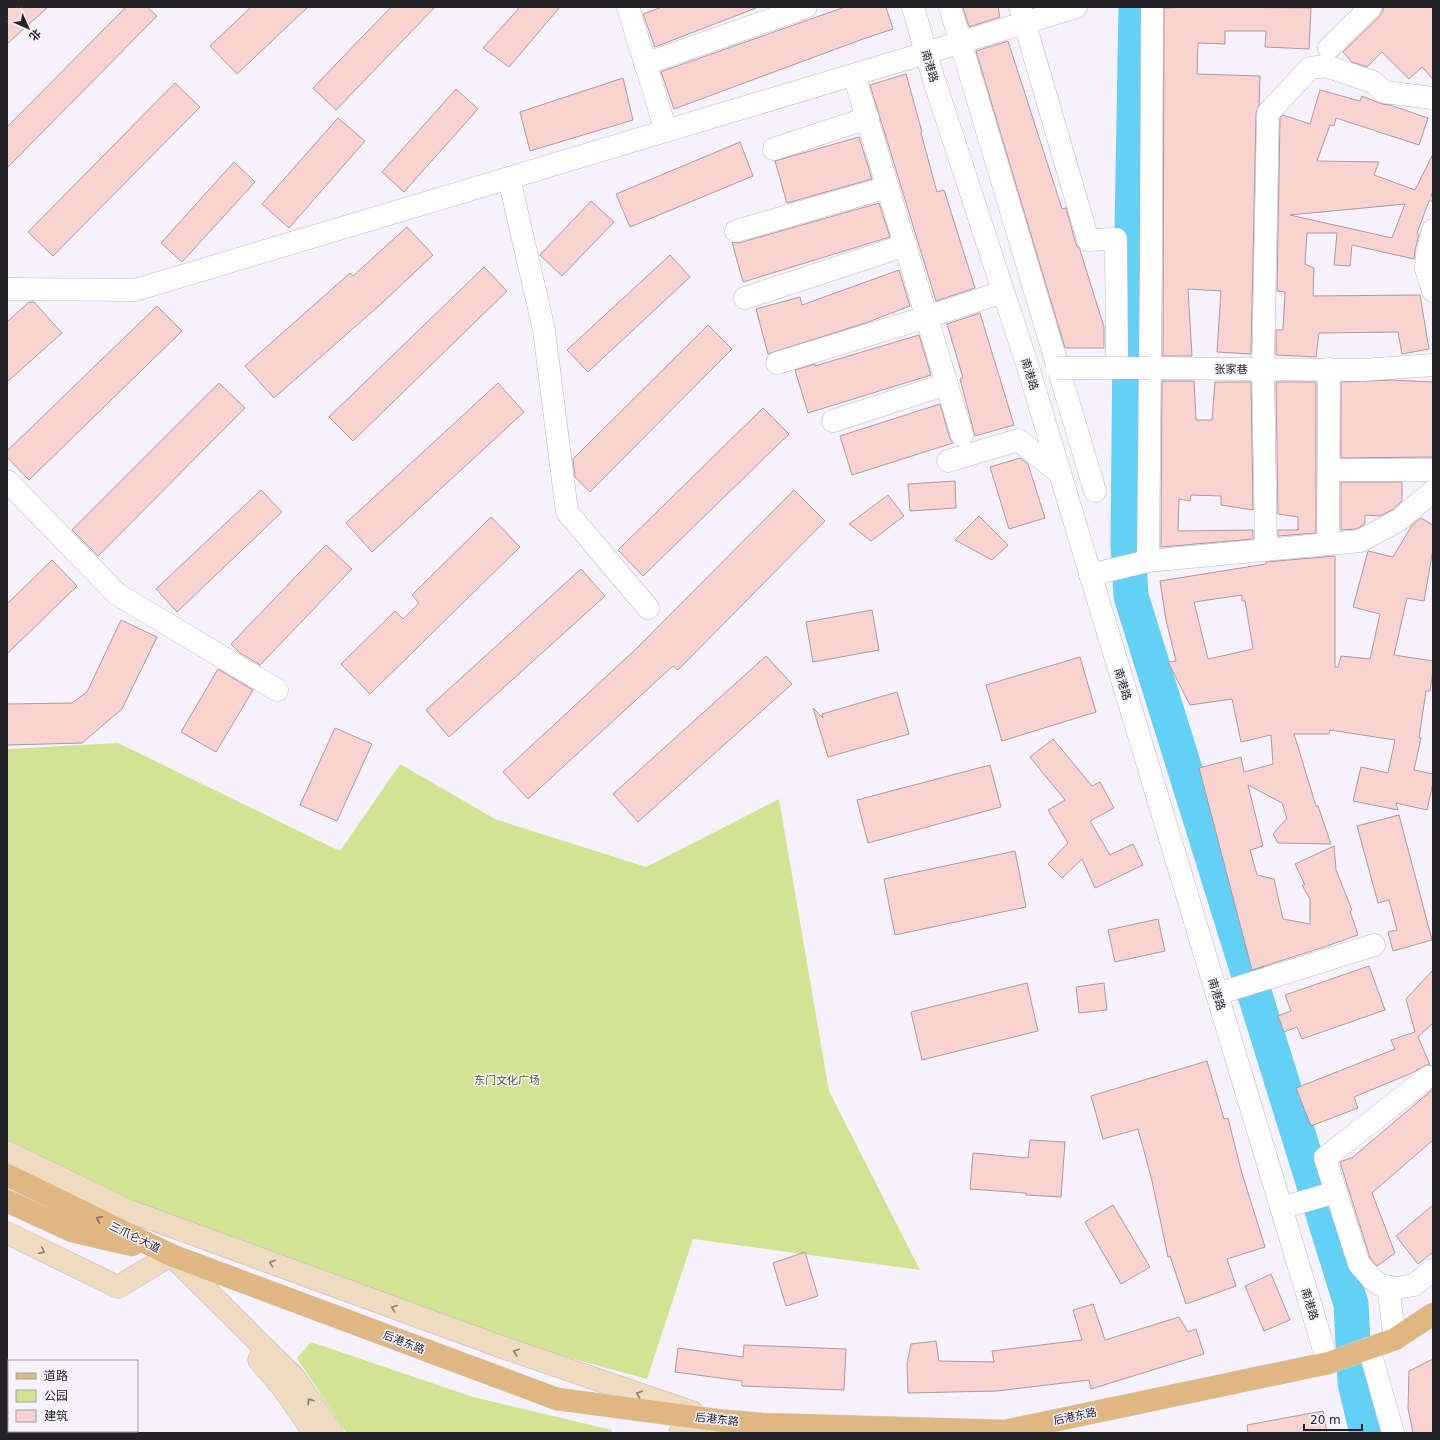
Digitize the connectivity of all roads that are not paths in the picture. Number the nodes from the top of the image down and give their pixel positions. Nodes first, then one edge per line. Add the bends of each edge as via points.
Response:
1 (628, 7) edge
2 (806, 7) edge
3 (913, 7) edge
4 (950, 7) edge
5 (1075, 7) edge
6 (1152, 7) edge
7 (1371, 7) edge
8 (1022, 15) edge
9 (960, 43) junction
10 (1329, 48) dead end
11 (926, 53) junction
12 (645, 64) junction
13 (854, 74) junction
14 (1433, 98) edge
15 (868, 118) junction
16 (666, 131) junction
17 (774, 148) dead end
18 (509, 178) junction
19 (888, 187) junction
20 (1433, 230) edge
21 (736, 231) dead end
22 (906, 245) junction
23 (7, 289) edge
24 (1433, 291) edge
25 (1003, 292) junction
26 (745, 298) dead end
27 (927, 317) junction
28 (777, 362) dead end
29 (1433, 365) edge
30 (1028, 367) junction
31 (1117, 368) junction
32 (1150, 368) junction
33 (1263, 369) junction
34 (1329, 369) junction
35 (947, 384) junction
36 (833, 421) dead end
37 (962, 435) dead end
38 (948, 461) dead end
39 (1329, 470) junction
40 (1433, 470) edge
41 (1060, 473) junction
42 (7, 481) edge
43 (1095, 491) dead end
44 (1433, 491) edge
45 (1328, 544) junction
46 (1266, 550) junction
47 (1148, 561) junction
48 (1091, 575) junction
49 (648, 608) dead end
50 (277, 690) dead end
51 (1374, 945) dead end
52 (1217, 993) junction
53 (1428, 1078) dead end
54 (7, 1152) edge
55 (7, 1175) edge
56 (1336, 1192) junction
57 (7, 1201) edge
58 (1282, 1208) junction
59 (7, 1234) edge
60 (172, 1254) junction
61 (1433, 1270) edge
62 (1388, 1287) junction
63 (1433, 1314) edge
64 (1395, 1338) junction
65 (1368, 1348) junction
66 (1329, 1362) junction
67 (716, 1420) junction
68 (1005, 1432) edge
69 (314, 1433) edge
70 (332, 1433) edge
71 (680, 1433) edge
72 (1393, 1433) edge

1 - 12 street
2 - 12 street
3 - 11 street, 南港路
4 - 9 street
5 - 8 street
6 - 32 street
7 - 10 street
8 - 9 street
8 - 31 street via 1088,240 1116,239
9 - 11 street
9 - 43 street
11 - 13 street
11 - 25 street, 南港路
12 - 16 street
13 - 15 street
13 - 16 street
14 - 33 street via 1384,92 1373,82 1326,66 1310,68 1268,113
15 - 17 street
15 - 19 street
16 - 18 street
18 - 23 street via 135,290
18 - 49 street via 544,330 567,512
19 - 21 street
19 - 22 street
20 - 24 street via 1426,269
22 - 26 street
22 - 27 street
25 - 27 street
25 - 30 street, 南港路
27 - 28 street
27 - 35 street
29 - 34 street, 张家巷 via 1362,370
30 - 31 street, 张家巷, bridge
30 - 41 street, 南港路
31 - 32 street, 张家巷, bridge
32 - 33 street, 张家巷
32 - 47 street
33 - 34 street, 张家巷
33 - 46 street
34 - 39 street
35 - 36 street
35 - 37 street
38 - 41 street via 1018,440
39 - 40 street
39 - 45 street
41 - 48 street, 南港路
42 - 50 street via 117,594
44 - 45 street via 1399,520 1360,541
45 - 46 street
46 - 47 street
47 - 48 street
48 - 52 street, 南港路
51 - 52 street
52 - 58 street, 南港路
53 - 56 street via 1325,1158
67 -> 54 main road via 496,1345 127,1210
60 -> 55 main road, 三爪仑大道
56 - 58 street
56 - 62 street via 1359,1264 1372,1279
57 - 60 main road, 三爪仑大道 via 72,1231
58 - 66 street, 南港路
59 -> 60 main road via 118,1288
60 - 67 main road, 后港东路 via 557,1399
60 - 69 main road via 282,1388
70 -> 60 main road via 294,1377
61 - 62 street via 1414,1285
62 - 64 street
63 - 64 main road, 后港东路
64 - 65 main road, 后港东路
65 - 66 main road, 后港东路
65 - 72 street
66 - 68 main road, 后港东路
67 - 68 main road, 后港东路 via 762,1424
67 - 71 main road

